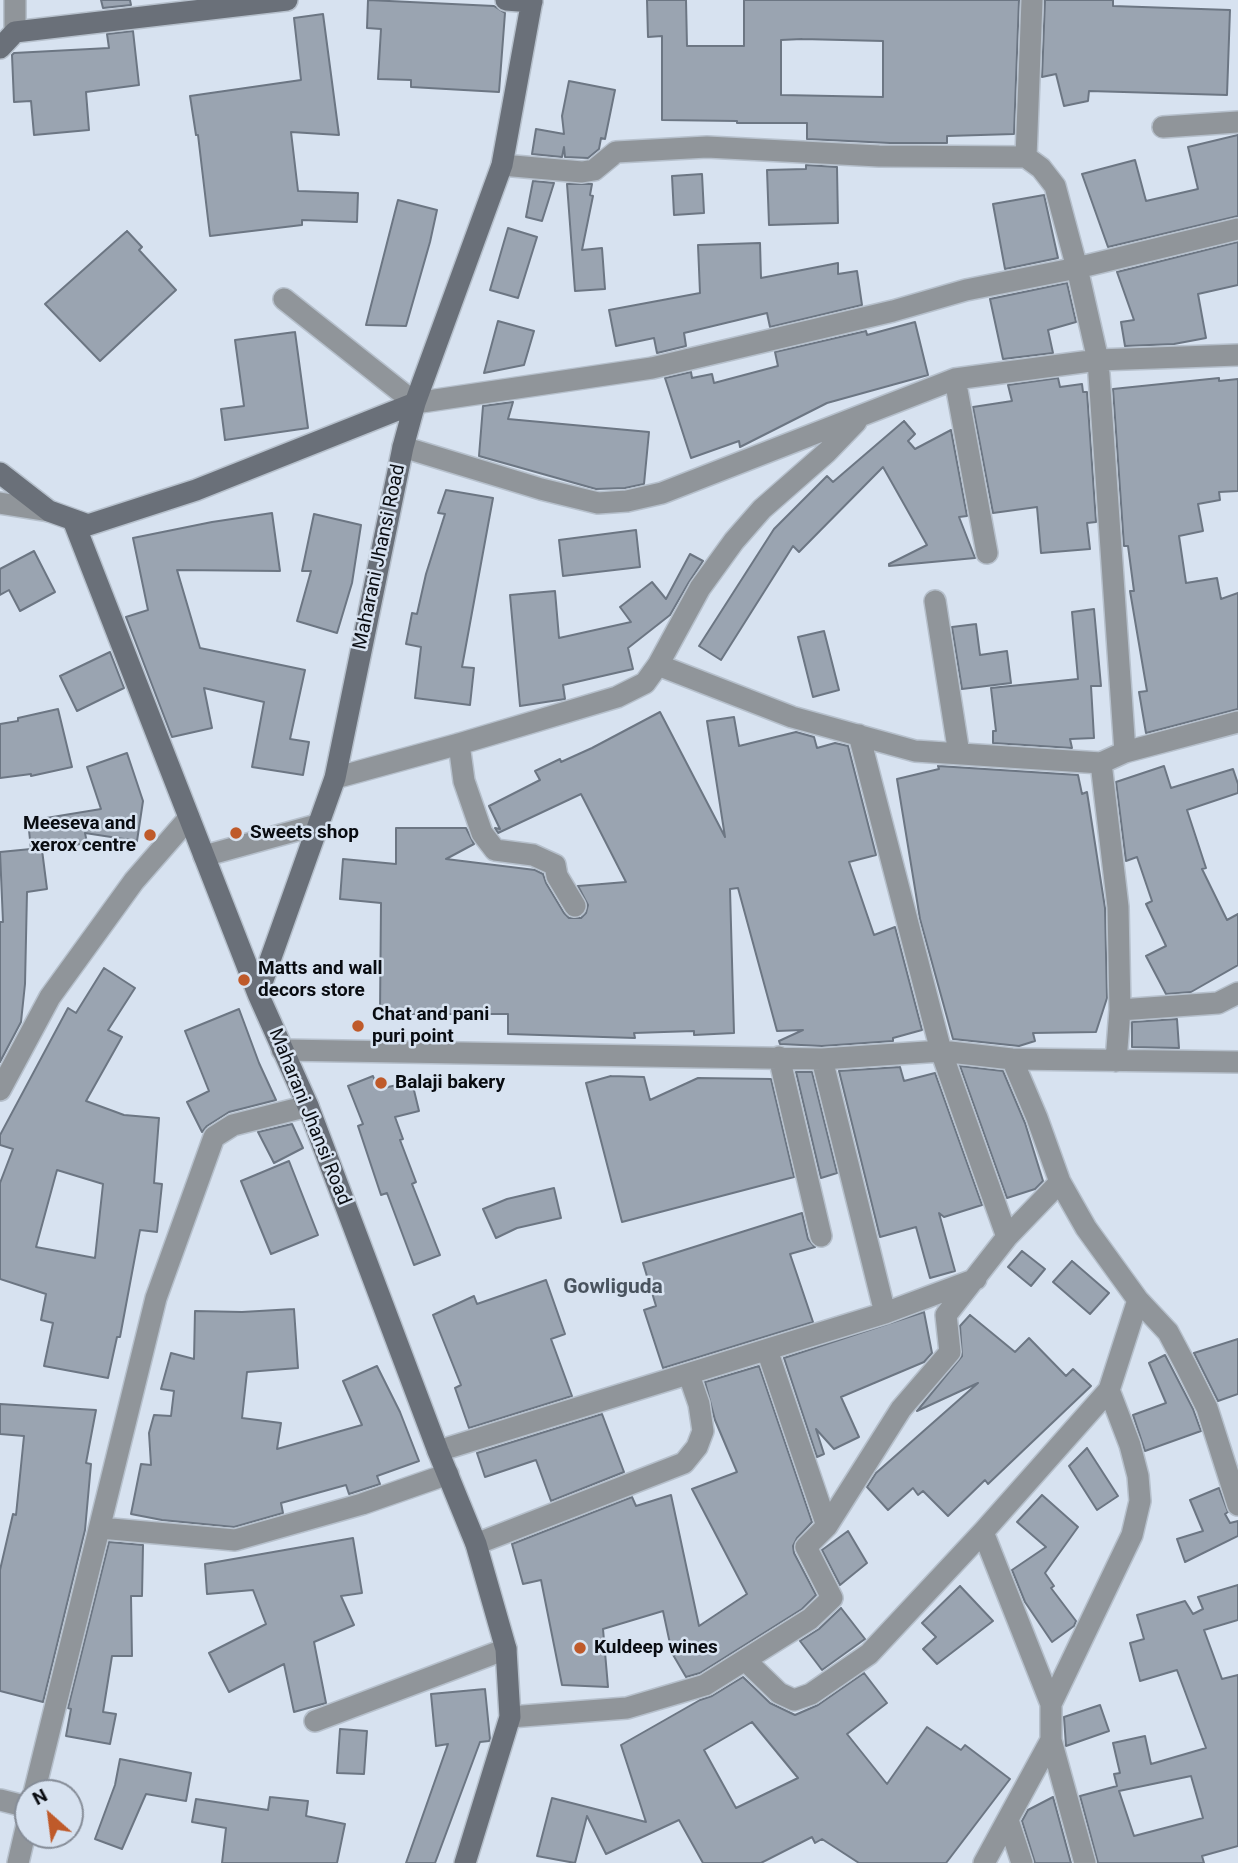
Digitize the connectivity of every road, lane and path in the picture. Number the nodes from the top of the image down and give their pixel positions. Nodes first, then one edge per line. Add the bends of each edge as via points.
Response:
1 (15, 0) edge
2 (287, 0) edge
3 (506, 0) edge
4 (1032, 0) edge
5 (532, 1) edge
6 (15, 32) junction
7 (0, 48) edge
8 (1238, 122) edge
9 (1163, 127) dead end
10 (1026, 157) junction
11 (502, 165) junction
12 (1238, 229) edge
13 (1077, 268) junction
14 (284, 299) dead end
15 (1238, 355) edge
16 (1098, 360) junction
17 (955, 379) junction
18 (415, 403) junction
19 (862, 415) junction
20 (403, 447) junction
21 (0, 473) edge
22 (0, 503) edge
23 (49, 511) junction
24 (73, 520) junction
25 (987, 553) dead end
26 (935, 601) dead end
27 (658, 665) junction
28 (1238, 722) edge
29 (859, 736) junction
30 (459, 744) junction
31 (1125, 752) junction
32 (959, 754) junction
33 (1101, 762) junction
34 (335, 778) junction
35 (189, 818) junction
36 (320, 824) junction
37 (204, 856) junction
38 (575, 906) dead end
39 (1238, 993) edge
40 (258, 994) junction
41 (1120, 1010) junction
42 (282, 1051) junction
43 (941, 1051) junction
44 (779, 1057) junction
45 (822, 1059) junction
46 (1012, 1059) junction
47 (1116, 1061) junction
48 (1238, 1062) edge
49 (0, 1090) edge
50 (307, 1106) junction
51 (1060, 1182) junction
52 (821, 1236) dead end
53 (1007, 1237) junction
54 (976, 1279) junction
55 (1138, 1300) junction
56 (886, 1313) junction
57 (767, 1350) junction
58 (689, 1375) junction
59 (1109, 1390) junction
60 (438, 1451) junction
61 (449, 1474) junction
62 (1238, 1505) edge
63 (827, 1526) junction
64 (100, 1528) junction
65 (983, 1532) junction
66 (476, 1544) junction
67 (506, 1648) junction
68 (745, 1660) junction
69 (1051, 1704) junction
70 (510, 1717) junction
71 (315, 1721) dead end
72 (1051, 1740) junction
73 (37, 1779) edge
74 (1008, 1820) junction
75 (465, 1863) edge
76 (984, 1863) edge
77 (1022, 1863) edge
78 (1085, 1863) edge

1 - 6 street
2 - 6 street
3 - 5 street
4 - 10 street
5 - 11 street, Maharani Jhansi Road
6 - 7 street
8 - 9 street
10 - 11 street via 879,156 707,147 616,152 594,170 582,172
10 - 13 street via 1055,186
11 - 18 street, Maharani Jhansi Road
12 - 13 street
13 - 16 street
13 - 18 street via 965,290 652,368
14 - 18 street
15 - 16 street
16 - 17 street
16 - 31 street
17 - 19 street
17 - 25 street
18 - 20 street, Maharani Jhansi Road
18 - 24 street via 196,490 88,526
19 - 20 street via 662,494 627,501 598,503
19 - 27 street via 733,541 700,588
20 - 34 street, Maharani Jhansi Road
21 - 23 street
22 - 23 street
23 - 24 street
24 - 35 street
26 - 32 street
27 - 29 street via 792,717
27 - 30 street via 645,683 617,696
28 - 31 street
29 - 32 street via 915,751
29 - 43 street
30 - 34 street
30 - 38 street via 464,781 482,833 495,850 533,855 555,865
31 - 33 street
32 - 33 street
33 - 41 street via 1118,907
34 - 36 street, Maharani Jhansi Road
35 - 37 street
35 - 49 street via 134,881 50,997
36 - 37 street
36 - 40 street, Maharani Jhansi Road
37 - 40 street
39 - 41 street via 1218,1003
40 - 42 street, Maharani Jhansi Road
41 - 47 street
42 - 44 street
42 - 50 street, Maharani Jhansi Road
43 - 45 street
43 - 46 street
43 - 53 street
44 - 45 street
44 - 52 street
45 - 56 street
46 - 47 street
46 - 51 street
47 - 48 street
50 - 60 street, Maharani Jhansi Road
50 - 64 street via 233,1125 214,1137 156,1298
51 - 53 street
51 - 55 street via 1086,1228
53 - 54 street
54 - 56 street
54 - 63 street via 946,1315 950,1352 901,1409
55 - 59 street
55 - 62 street via 1168,1332 1186,1366 1206,1408
56 - 57 street
57 - 58 street
57 - 63 street
58 - 60 street
58 - 66 street via 703,1431 684,1463
59 - 65 street
59 - 69 street via 1130,1445 1140,1501 1132,1535
60 - 61 street, Maharani Jhansi Road
61 - 64 street via 235,1540
61 - 66 street, Maharani Jhansi Road
63 - 68 street via 806,1547 832,1598 810,1619
64 - 73 street
65 - 68 street via 869,1654 811,1694 794,1700 779,1693
65 - 69 street
66 - 67 street, Maharani Jhansi Road
67 - 70 street, Maharani Jhansi Road
67 - 71 street
68 - 70 street via 705,1685 627,1708
69 - 72 street
70 - 75 street, Maharani Jhansi Road
72 - 74 street
72 - 78 street
74 - 76 street
74 - 77 street

